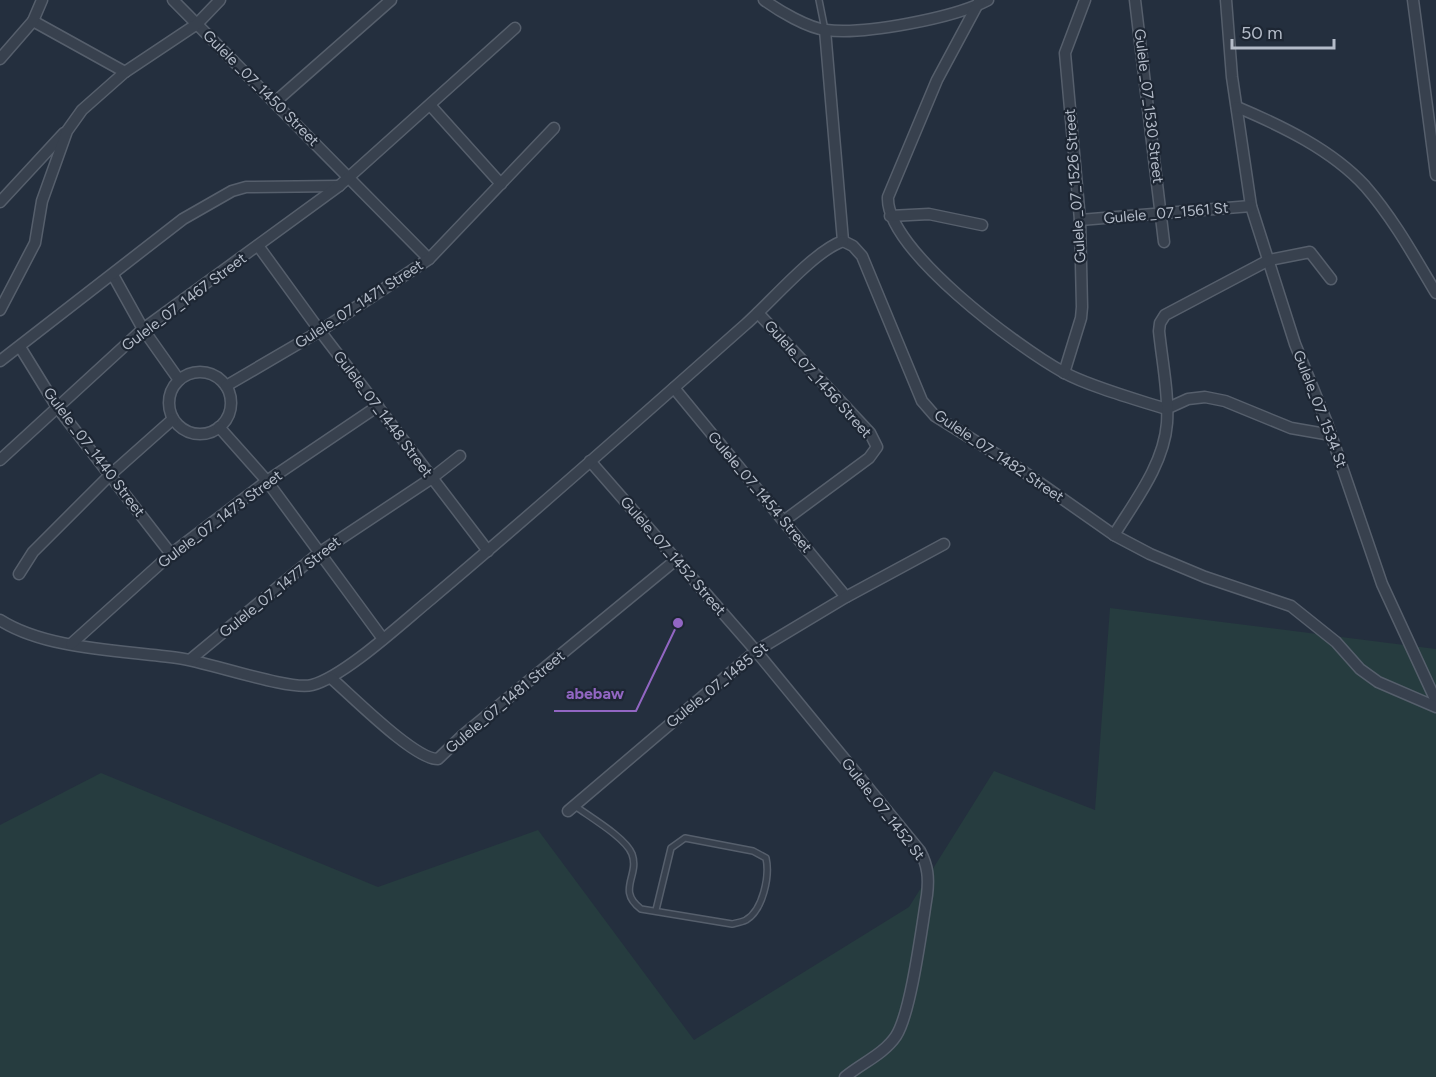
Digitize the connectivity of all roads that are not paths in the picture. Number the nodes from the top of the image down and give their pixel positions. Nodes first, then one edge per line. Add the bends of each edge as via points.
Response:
1 (42, 0) edge
2 (173, 0) edge
3 (220, 0) edge
4 (391, 0) edge
5 (764, 0) edge
6 (819, 0) edge
7 (988, 0) edge
8 (1085, 0) edge
9 (1135, 0) edge
10 (1226, 0) edge
11 (1413, 0) edge
12 (979, 3) edge
13 (33, 21) junction
14 (197, 24) junction
15 (515, 28) dead end
16 (825, 30) junction
17 (0, 58) edge
18 (125, 72) junction
19 (276, 102) junction
20 (429, 105) junction
21 (1237, 107) junction
22 (1432, 108) edge
23 (554, 128) dead end
24 (67, 131) junction
25 (1436, 176) edge
26 (349, 177) junction
27 (501, 184) junction
28 (339, 186) junction
29 (0, 201) edge
30 (1251, 206) junction
31 (1162, 212) junction
32 (890, 216) junction
33 (1080, 220) junction
34 (982, 225) dead end
35 (843, 241) junction
36 (1164, 242) dead end
37 (259, 247) junction
38 (429, 259) junction
39 (1269, 261) junction
40 (113, 275) junction
41 (1330, 279) dead end
42 (1436, 293) edge
43 (0, 310) edge
44 (758, 313) junction
45 (143, 330) junction
46 (320, 331) junction
47 (20, 347) junction
48 (0, 361) edge
49 (1064, 373) junction
50 (180, 380) junction
51 (226, 386) junction
52 (674, 388) junction
53 (378, 406) junction
54 (57, 407) junction
55 (1166, 409) junction
56 (173, 418) junction
57 (219, 427) junction
58 (1331, 435) junction
59 (460, 456) dead end
60 (0, 460) edge
61 (590, 461) junction
62 (110, 475) junction
63 (432, 478) junction
64 (267, 481) junction
65 (785, 520) junction
66 (1114, 535) junction
67 (944, 544) dead end
68 (488, 551) junction
69 (319, 553) junction
70 (171, 554) junction
71 (677, 559) junction
72 (19, 574) dead end
73 (846, 597) junction
74 (0, 620) edge
75 (383, 639) junction
76 (70, 644) junction
77 (756, 651) junction
78 (191, 659) junction
79 (331, 678) junction
80 (1436, 701) edge
81 (1436, 707) edge
82 (571, 808) joint
83 (656, 910) junction
84 (845, 1077) edge

1 - 13 street
2 - 14 street, Gulele _07_1450 Street
3 - 14 street
4 - 19 street
5 - 16 street via 779,11
6 - 16 lane
7 - 12 street
8 - 33 street, Gulele _07_1526 Street via 1065,53
9 - 31 street, Gulele _07_1530 Street
10 - 21 street, Gulele_07_1534 St
11 - 22 street
12 - 16 street via 945,16 894,26
12 - 32 street via 937,80 896,176 888,196
13 - 17 street
13 - 18 street
14 - 18 street
14 - 19 street, Gulele _07_1450 Street
15 - 20 street, Gulele_07_1467 Street
16 - 35 street
18 - 24 street via 82,110
19 - 26 street, Gulele _07_1450 Street
20 - 26 street, Gulele_07_1467 Street
20 - 27 street
21 - 30 street, Gulele_07_1534 St
21 - 42 street via 1271,121 1317,149 1364,185 1403,238
22 - 25 street
23 - 27 street, Gulele_07_1471 Street
24 - 29 street
24 - 43 street via 42,201 35,243
26 - 28 street, Gulele_07_1467 Street
26 - 38 street, Gulele _07_1450 Street
27 - 38 street, Gulele_07_1471 Street
28 - 37 street, Gulele_07_1467 Street
28 - 40 street via 246,187 232,191 183,219
30 - 31 street, Gulele _07_1561 St
30 - 39 street, Gulele_07_1534 St
31 - 33 street, Gulele _07_1561 St
31 - 36 street, Gulele _07_1530 Street
32 - 34 street via 929,214
32 - 49 street via 911,246 964,303
33 - 49 street, Gulele _07_1526 Street via 1081,318
35 - 44 street via 819,256
35 - 66 street, Gulele_07_1482 Street via 862,256 922,401 935,416
37 - 45 street, Gulele_07_1467 Street
37 - 46 street, Gulele_07_1448 Street
38 - 46 street, Gulele_07_1471 Street
39 - 41 street via 1310,252
39 - 55 street via 1166,315 1160,323
39 - 58 street, Gulele_07_1534 St via 1295,344
40 - 45 street
40 - 47 street
44 - 52 street
44 - 65 street, Gulele_07_1456 Street via 870,433 877,447 869,458
45 - 50 street
45 - 54 street, Gulele_07_1467 Street
46 - 51 street, Gulele_07_1471 Street
46 - 53 street, Gulele_07_1448 Street
47 - 48 street
47 - 54 street, Gulele _07_1440 Street
49 - 55 street
50 - 51 street via 199,372 210,374
50 - 56 street via 169,398
51 - 57 street via 231,405 229,415
52 - 61 street
52 - 65 street, Gulele_07_1454 Street
53 - 63 street, Gulele_07_1448 Street
53 - 64 street, Gulele_07_1473 Street
54 - 60 street, Gulele_07_1467 Street
54 - 62 street, Gulele _07_1440 Street
55 - 58 street via 1188,399 1205,397 1225,401 1291,428
55 - 66 street via 1162,445 1148,481
56 - 57 street via 179,426 197,434
56 - 62 street
57 - 64 street
58 - 80 street, Gulele_07_1534 St via 1382,584
59 - 63 street, Gulele_07_1477 Street
61 - 68 street
61 - 71 street, Gulele_07_1452 Street
62 - 70 street, Gulele _07_1440 Street
62 - 72 street via 33,552
63 - 68 street, Gulele_07_1448 Street
63 - 69 street, Gulele_07_1477 Street
64 - 69 street
64 - 70 street, Gulele_07_1473 Street
65 - 73 street, Gulele_07_1454 Street
66 - 81 street, Gulele_07_1482 Street via 1150,555 1291,606 1378,682
67 - 73 street, Gulele_07_1485 St
68 - 75 street
69 - 75 street
69 - 78 street, Gulele_07_1477 Street
70 - 76 street, Gulele_07_1473 Street
71 - 77 street, Gulele_07_1452 Street
71 - 79 street, Gulele_07_1481 Street via 438,759 414,750
73 - 77 street, Gulele_07_1485 St
74 - 76 street via 18,631
75 - 79 street
76 - 78 street
77 - 82 street, Gulele_07_1485 St
77 - 84 street, Gulele_07_1452 St via 920,851 929,878 905,1015 897,1035 885,1049
78 - 79 street via 310,686
82 - 83 lane via 632,852 634,864 628,891 641,909
83 - 83 lane via 732,924 746,920 756,911 761,897 768,875 766,858 753,851 685,838 671,848

